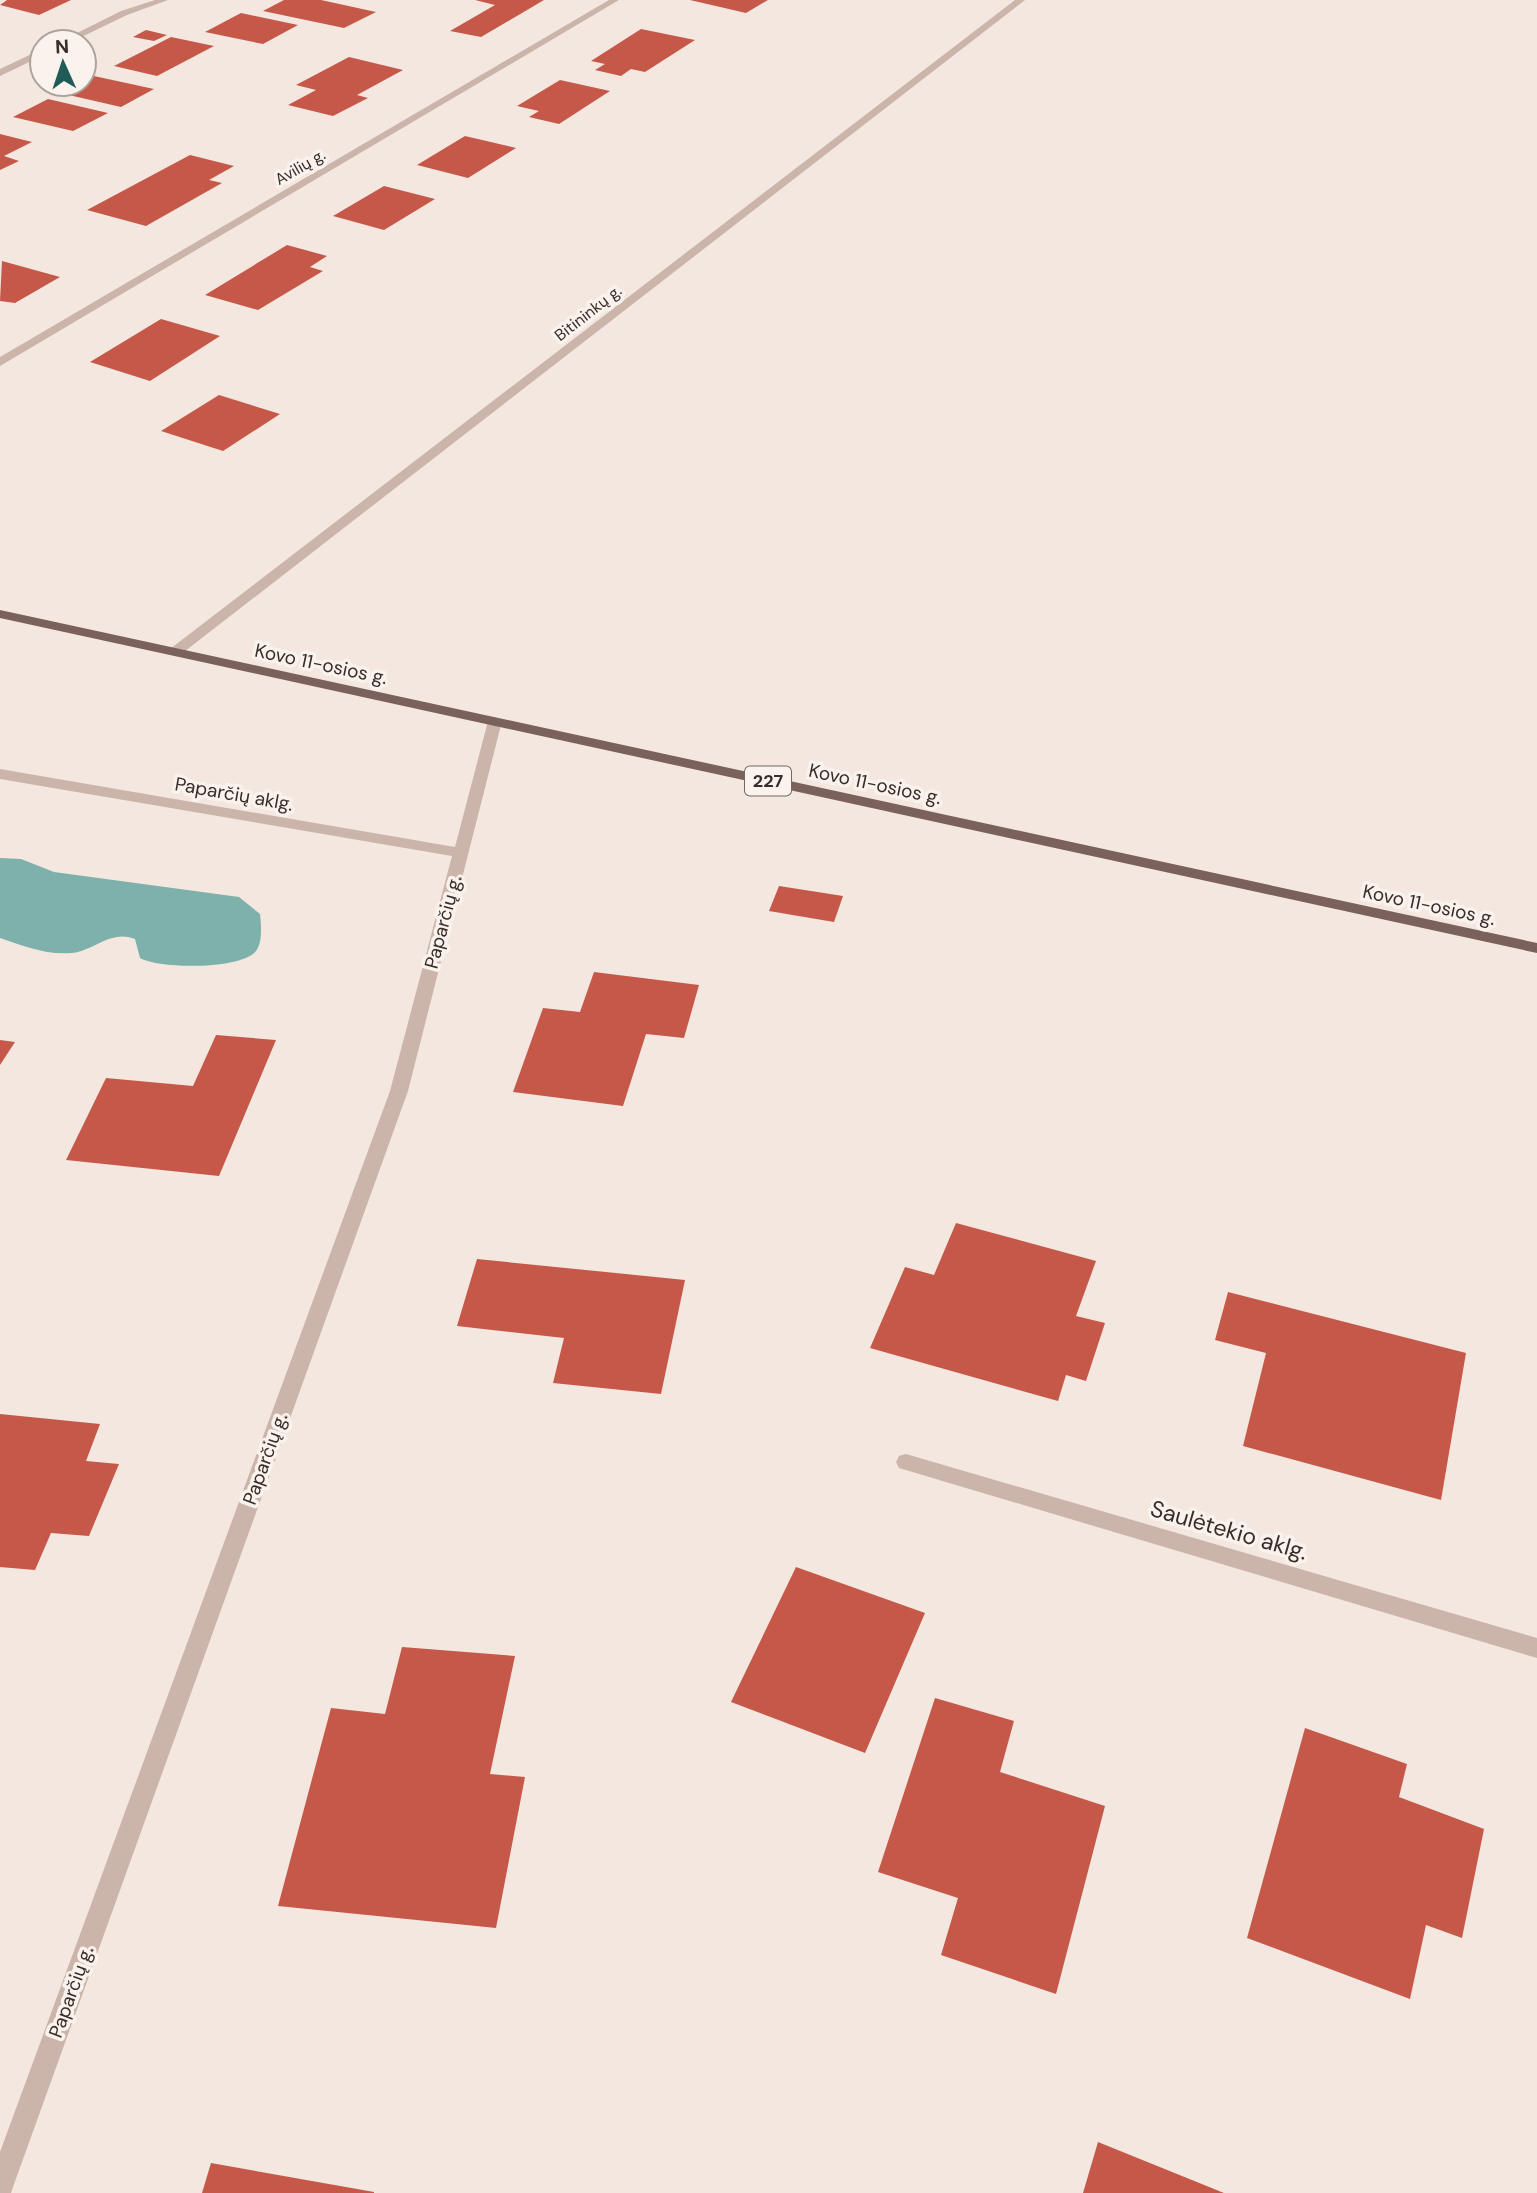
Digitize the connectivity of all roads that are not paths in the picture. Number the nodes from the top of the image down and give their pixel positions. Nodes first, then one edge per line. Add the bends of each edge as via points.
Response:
1 (164, 0) edge
2 (615, 0) edge
3 (1021, 0) edge
4 (93, 28) edge
5 (28, 59) edge
6 (0, 73) edge
7 (0, 362) edge
8 (0, 614) edge
9 (175, 652) junction
10 (495, 721) junction
11 (0, 774) edge
12 (462, 852) junction
13 (1537, 948) edge
14 (906, 1462) dead end
15 (1537, 1648) edge
16 (0, 2187) edge

1 - 4 street
2 - 7 street, Avilių g.
3 - 9 street, Bitininkų g.
5 - 6 street
8 - 9 main road, Kovo 11-osios g. / 227
9 - 10 main road, Kovo 11-osios g. / 227
10 - 12 street, Paparčių g.
10 - 13 main road, Kovo 11-osios g. / 227
11 - 12 street, Paparčių aklg.
12 - 16 street, Paparčių g. via 399,1091
14 - 15 street, Saulėtekio aklg.

